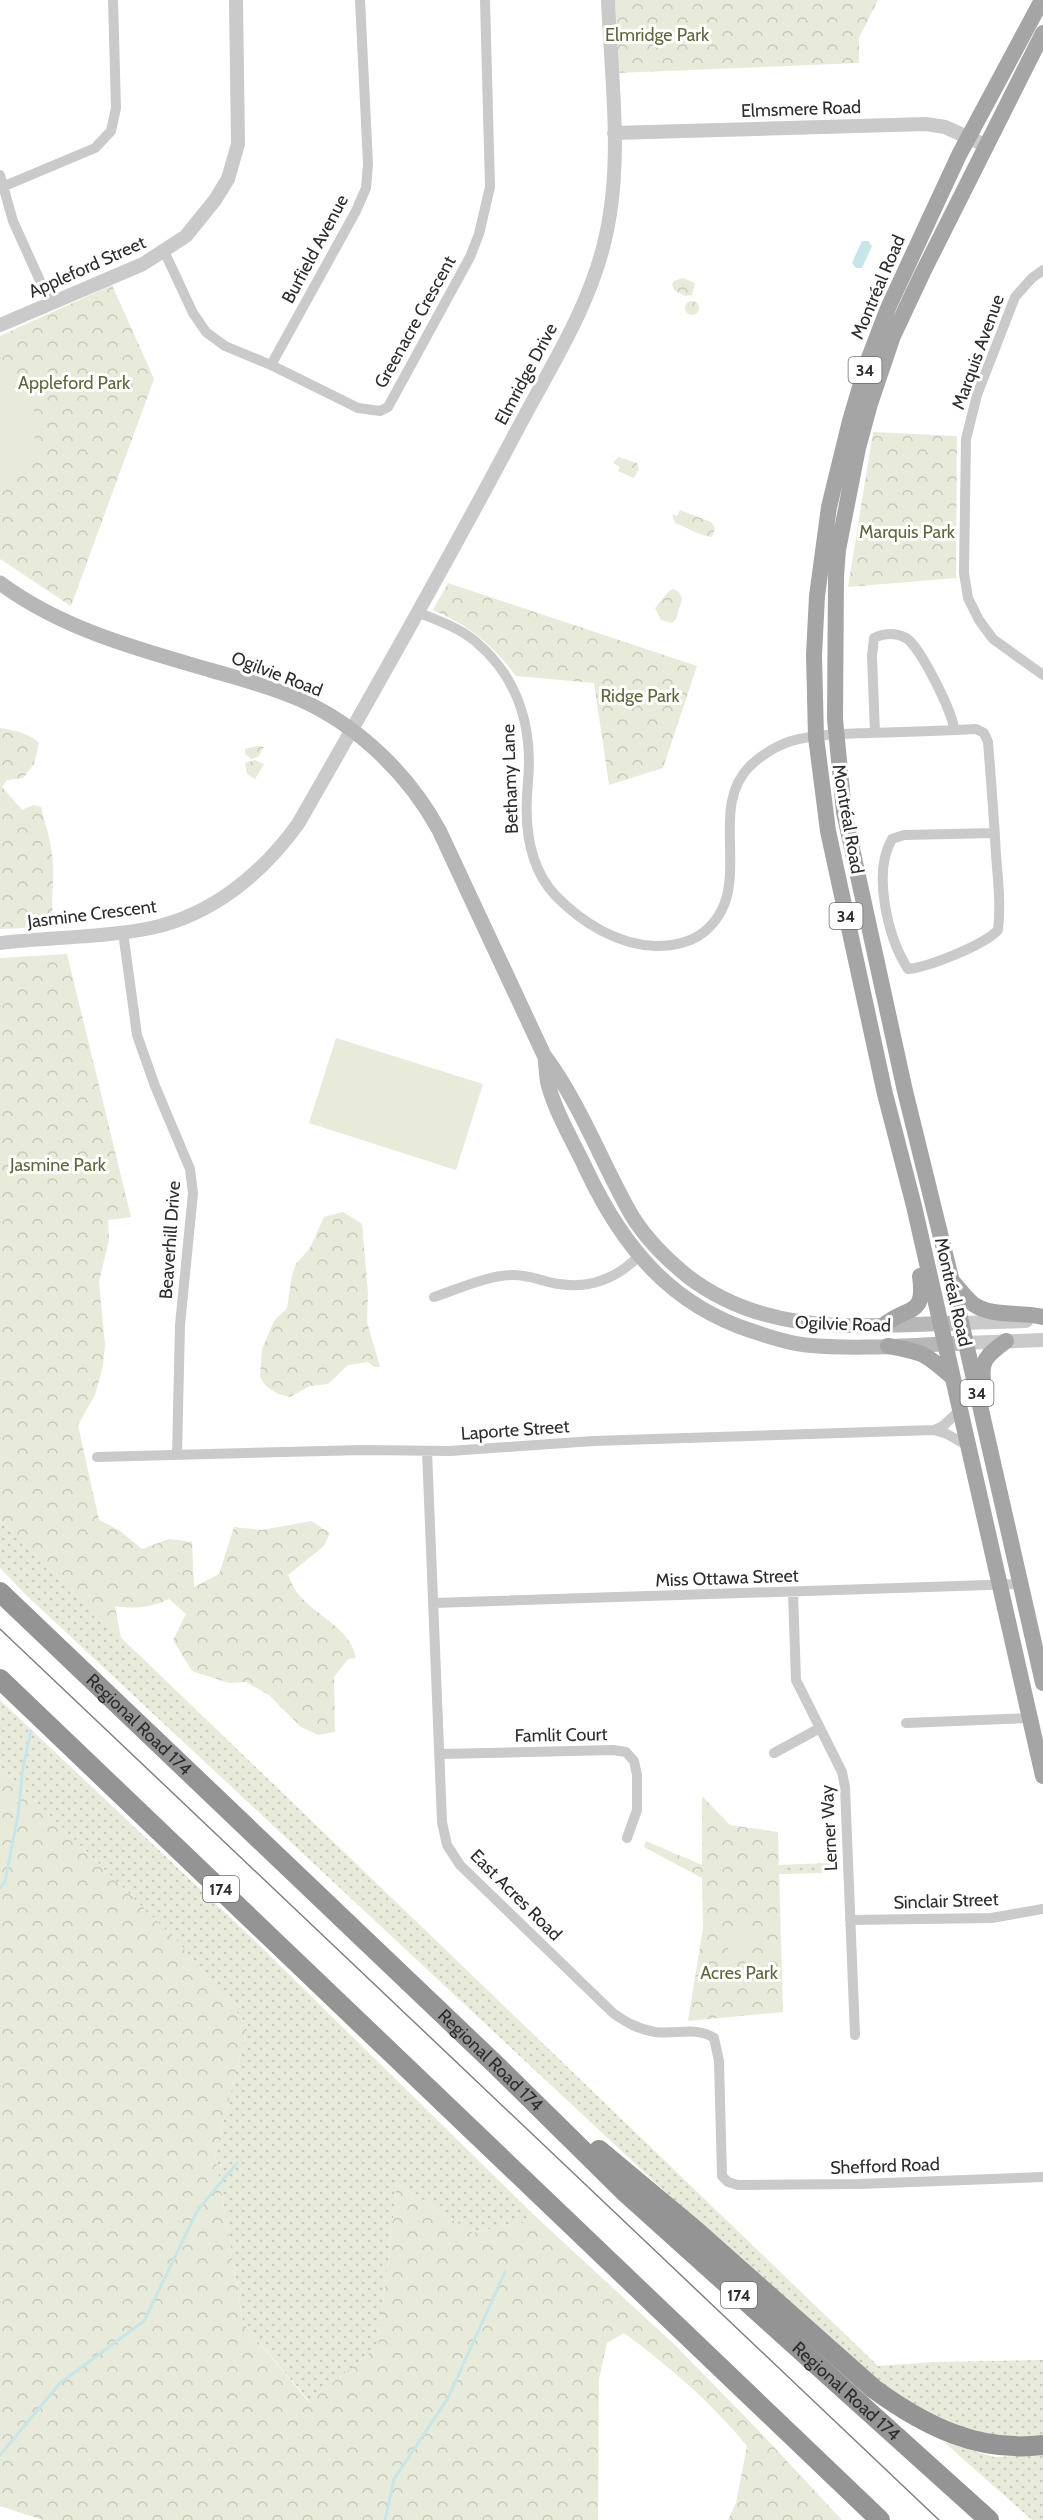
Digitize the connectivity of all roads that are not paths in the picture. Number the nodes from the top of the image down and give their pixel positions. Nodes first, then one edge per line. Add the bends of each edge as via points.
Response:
1 (113, 0) edge
2 (236, 0) edge
3 (360, 0) edge
4 (485, 0) edge
5 (608, 0) edge
6 (1042, 0) edge
7 (1043, 33) edge
8 (614, 133) junction
9 (969, 137) junction
10 (985, 145) junction
11 (0, 175) edge
12 (1, 188) edge
13 (164, 251) junction
14 (1043, 270) edge
15 (50, 303) junction
16 (0, 325) edge
17 (271, 365) junction
18 (0, 583) edge
19 (417, 612) junction
20 (1043, 675) edge
21 (954, 730) junction
22 (351, 731) junction
23 (875, 733) junction
24 (836, 735) junction
25 (816, 737) junction
26 (994, 833) junction
27 (123, 932) junction
28 (0, 943) edge
29 (544, 1056) junction
30 (905, 1091) junction
31 (885, 1094) junction
32 (914, 1206) junction
33 (639, 1256) junction
34 (952, 1282) junction
35 (434, 1297) dead end
36 (1043, 1319) edge
37 (939, 1323) junction
38 (962, 1323) junction
39 (884, 1325) junction
40 (1043, 1340) edge
41 (1006, 1341) junction
42 (965, 1343) junction
43 (944, 1344) junction
44 (888, 1346) junction
45 (952, 1377) junction
46 (960, 1410) junction
47 (934, 1430) junction
48 (988, 1443) junction
49 (968, 1446) junction
50 (427, 1451) junction
51 (177, 1454) junction
52 (97, 1457) dead end
53 (1021, 1584) junction
54 (1001, 1586) junction
55 (0, 1592) edge
56 (792, 1593) junction
57 (434, 1603) junction
58 (0, 1679) edge
59 (1043, 1683) edge
60 (1029, 1718) junction
61 (906, 1723) dead end
62 (820, 1728) junction
63 (774, 1753) dead end
64 (441, 1754) junction
65 (1043, 1776) edge
66 (627, 1838) dead end
67 (1043, 1909) edge
68 (850, 1920) junction
69 (855, 2035) dead end
70 (495, 2064) junction
71 (1043, 2177) edge
72 (728, 2182) joint
73 (741, 2388) junction
74 (1043, 2445) edge
75 (861, 2520) edge
76 (880, 2520) edge
77 (989, 2520) edge

1 - 12 street via 116,108 111,130 95,148
2 - 13 street, Appleford Street via 236,155 215,200 186,236
3 - 17 street, Burfield Avenue via 366,188
4 - 17 street, Greenacre Crescent via 490,187 479,234 388,407 380,411 358,408
5 - 8 street, Elmridge Drive
6 - 9 main road, Montréal Road / 34
7 - 10 main road, Montréal Road / 34
8 - 9 street, Elmsmere Road via 926,124
8 - 19 street, Elmridge Drive via 611,206 589,290
9 - 10 street, Elmsmere Road
9 - 25 main road, Montréal Road / 34 via 888,308 847,430 829,507 817,596
10 - 24 main road, Montréal Road / 34 via 893,336 858,448 836,577
11 - 12 street
12 - 15 street
13 - 15 street, Appleford Street via 143,264
13 - 17 street, Greenacre Crescent via 206,332 225,346
14 - 20 street, Marquis Avenue via 1015,297 977,395 966,439 964,573 968,598 993,639
15 - 16 street, Appleford Street
18 - 22 main road, Ogilvie Road via 63,621 278,691 316,707
19 - 22 street, Elmridge Drive
19 - 25 street, Bethamy Lane via 474,640 508,678 524,715 527,826 540,874 571,910 605,933 629,942 673,946 696,938 714,923 725,902 730,878 729,819 739,782 752,765 777,747
21 - 23 street, Bethamy Lane
21 - 23 street via 944,698 916,650 908,639 891,633 874,638
21 - 26 street, Bethamy Lane via 976,729 984,733 988,742
22 - 27 street, Jasmine Crescent via 298,824 257,872 232,892 188,915 152,928
22 - 29 main road, Ogilvie Road via 400,773 432,817
23 - 24 street, Bethamy Lane
24 - 25 street, Bethamy Lane
24 - 30 main road, Montréal Road / 34 via 844,812
25 - 31 main road, Montréal Road / 34 via 828,831
26 - 26 street via 904,836 892,839 885,850 886,920 908,969 920,968 980,943 998,930
27 - 28 street, Jasmine Crescent
27 - 51 street, Beaverhill Drive via 137,1035 190,1169 193,1194 180,1325
29 - 33 main road, Ogilvie Road via 548,1084 594,1186 619,1231
29 - 39 main road, Ogilvie Road via 565,1083 628,1209 677,1268 727,1302 772,1318 801,1323
30 - 31 main road
30 - 34 main road, Montréal Road / 34
31 - 32 main road, Montréal Road / 34
32 - 37 main road, Montréal Road / 34
32 - 39 main road via 921,1299 910,1312
33 - 35 street via 604,1281 581,1286 514,1275 490,1278
33 - 44 main road, Ogilvie Road via 683,1297 738,1327 804,1345
34 - 36 main road via 972,1303 990,1312 1030,1314
34 - 38 main road, Montréal Road / 34
36 - 38 street, Ogilvie Road
37 - 38 main road, Ogilvie Road
37 - 39 main road, Ogilvie Road
37 - 43 main road, Montréal Road / 34
38 - 42 main road, Montréal Road / 34
40 - 41 street, Ogilvie Road
41 - 42 street, Ogilvie Road
41 - 48 main road via 993,1351 981,1372 991,1423
42 - 43 main road, Ogilvie Road
42 - 48 main road, Montréal Road / 34
43 - 44 main road, Ogilvie Road
43 - 45 main road, Montréal Road / 34
44 - 45 main road via 920,1351
45 - 46 main road, Montréal Road / 34
46 - 47 street
46 - 49 main road, Montréal Road / 34
47 - 49 street, Laporte Street
47 - 50 street, Laporte Street
48 - 53 main road, Montréal Road / 34
49 - 54 main road, Montréal Road / 34
50 - 51 street, Laporte Street
50 - 57 street, East Acres Road
51 - 52 street, Laporte Street
53 - 54 street, Miss Ottawa Street
53 - 59 main road, Montréal Road / 34
54 - 56 street, Miss Ottawa Street
54 - 60 main road, Montréal Road / 34
55 - 70 highway, Regional Road 174 / 174
56 - 57 street, Miss Ottawa Street
56 - 62 street, Lerner Way via 796,1680
57 - 64 street, East Acres Road
58 - 73 highway, 174
60 - 61 street
60 - 65 main road, Montréal Road / 34
62 - 63 street
62 - 68 street, Lerner Way via 845,1786
64 - 66 street, Famlit Court via 626,1752 634,1761 637,1775 637,1810
64 - 72 street, East Acres Road via 442,1822 447,1845 460,1865 613,2013 633,2027 657,2032 704,2031 714,2038 719,2061 721,2170
67 - 68 street, Sinclair Street via 991,1918
68 - 69 street, Lerner Way
70 - 74 highway via 696,2231 890,2401 931,2425 970,2441 1013,2447
70 - 77 highway, Regional Road 174 / 174 via 626,2193
71 - 72 street, Shefford Road via 860,2184
73 - 75 highway
73 - 76 highway, 174

